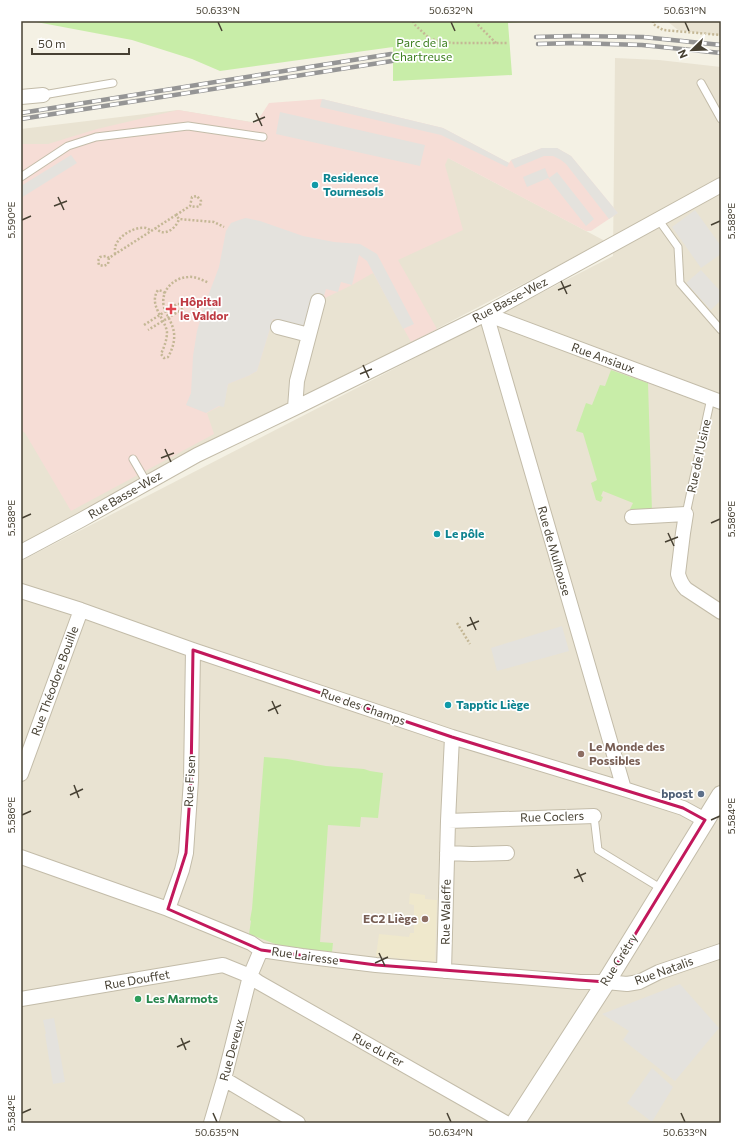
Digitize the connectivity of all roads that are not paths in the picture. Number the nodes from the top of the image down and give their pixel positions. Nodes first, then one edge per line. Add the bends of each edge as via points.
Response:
1 (113, 83) dead end
2 (701, 83) dead end
3 (43, 95) joint
4 (21, 97) edge
5 (721, 119) edge
6 (263, 137) dead end
7 (21, 177) edge
8 (721, 185) edge
9 (658, 219) junction
10 (686, 297) dead end
11 (318, 301) dead end
12 (486, 314) junction
13 (278, 327) dead end
14 (721, 330) edge
15 (309, 335) junction
16 (721, 335) edge
17 (716, 400) edge
18 (295, 408) junction
19 (133, 459) dead end
20 (146, 482) junction
21 (686, 514) junction
22 (632, 517) dead end
23 (21, 552) edge
24 (21, 592) edge
25 (81, 610) junction
26 (721, 612) edge
27 (193, 650) junction
28 (452, 737) junction
29 (21, 774) edge
30 (624, 789) junction
31 (721, 795) edge
32 (594, 816) joint
33 (705, 820) junction
34 (448, 821) junction
35 (447, 853) junction
36 (507, 853) dead end
37 (21, 857) edge
38 (662, 890) junction
39 (168, 909) junction
40 (261, 950) junction
41 (721, 951) edge
42 (444, 971) junction
43 (250, 976) junction
44 (606, 982) junction
45 (21, 999) edge
46 (224, 1079) junction
47 (211, 1123) edge
48 (298, 1123) edge
49 (506, 1123) edge
50 (514, 1123) edge

1 - 3 lane
2 - 5 lane
3 - 4 street
6 - 7 lane via 188,126 96,136 68,146
8 - 9 street, Rue Basse-Wez
9 - 12 street, Rue Basse-Wez
9 - 14 lane via 678,247 680,283
10 - 16 lane
11 - 15 street
12 - 17 street, Rue Ansiaux
12 - 18 street, Rue Basse-Wez
12 - 30 street, Rue de Mulhouse
13 - 15 street
15 - 18 street via 297,381
17 - 21 lane, Rue de l'Usine
18 - 20 street, Rue Basse-Wez
19 - 20 lane
20 - 23 street, Rue Basse-Wez
21 - 22 street
21 - 26 street, Rue de l'Usine via 679,580 686,589
24 - 25 street, Rue des Champs
25 - 27 street, Rue des Champs
25 - 29 street, Rue Théodore Bouille
27 - 28 street, Rue des Champs
27 - 39 street, Rue Fisen via 191,780 186,853
28 - 30 street, Rue des Champs
28 - 34 street, Rue Waleffe
30 - 33 street, Rue des Champs via 684,808
31 - 33 street, Rue Grétry
32 - 34 street, Rue Coclers
32 - 38 lane, Rue Coclers via 598,850
33 - 38 street, Rue Grétry
34 - 35 street, Rue Waleffe
35 - 36 street
35 - 42 street, Rue Waleffe
37 - 39 street, Rue Lairesse
38 - 44 street, Rue Grétry
39 - 40 street, Rue Lairesse via 251,943
40 - 42 street, Rue Lairesse
40 - 43 street, Rue Deveux
41 - 44 street, Rue Natalis via 639,982
42 - 44 street, Rue Lairesse
43 - 45 street, Rue Douffet via 223,965
43 - 46 street, Rue Deveux
43 - 49 street, Rue du Fer
44 - 50 street, Rue Grétry
46 - 47 street, Rue Deveux
46 - 48 street

